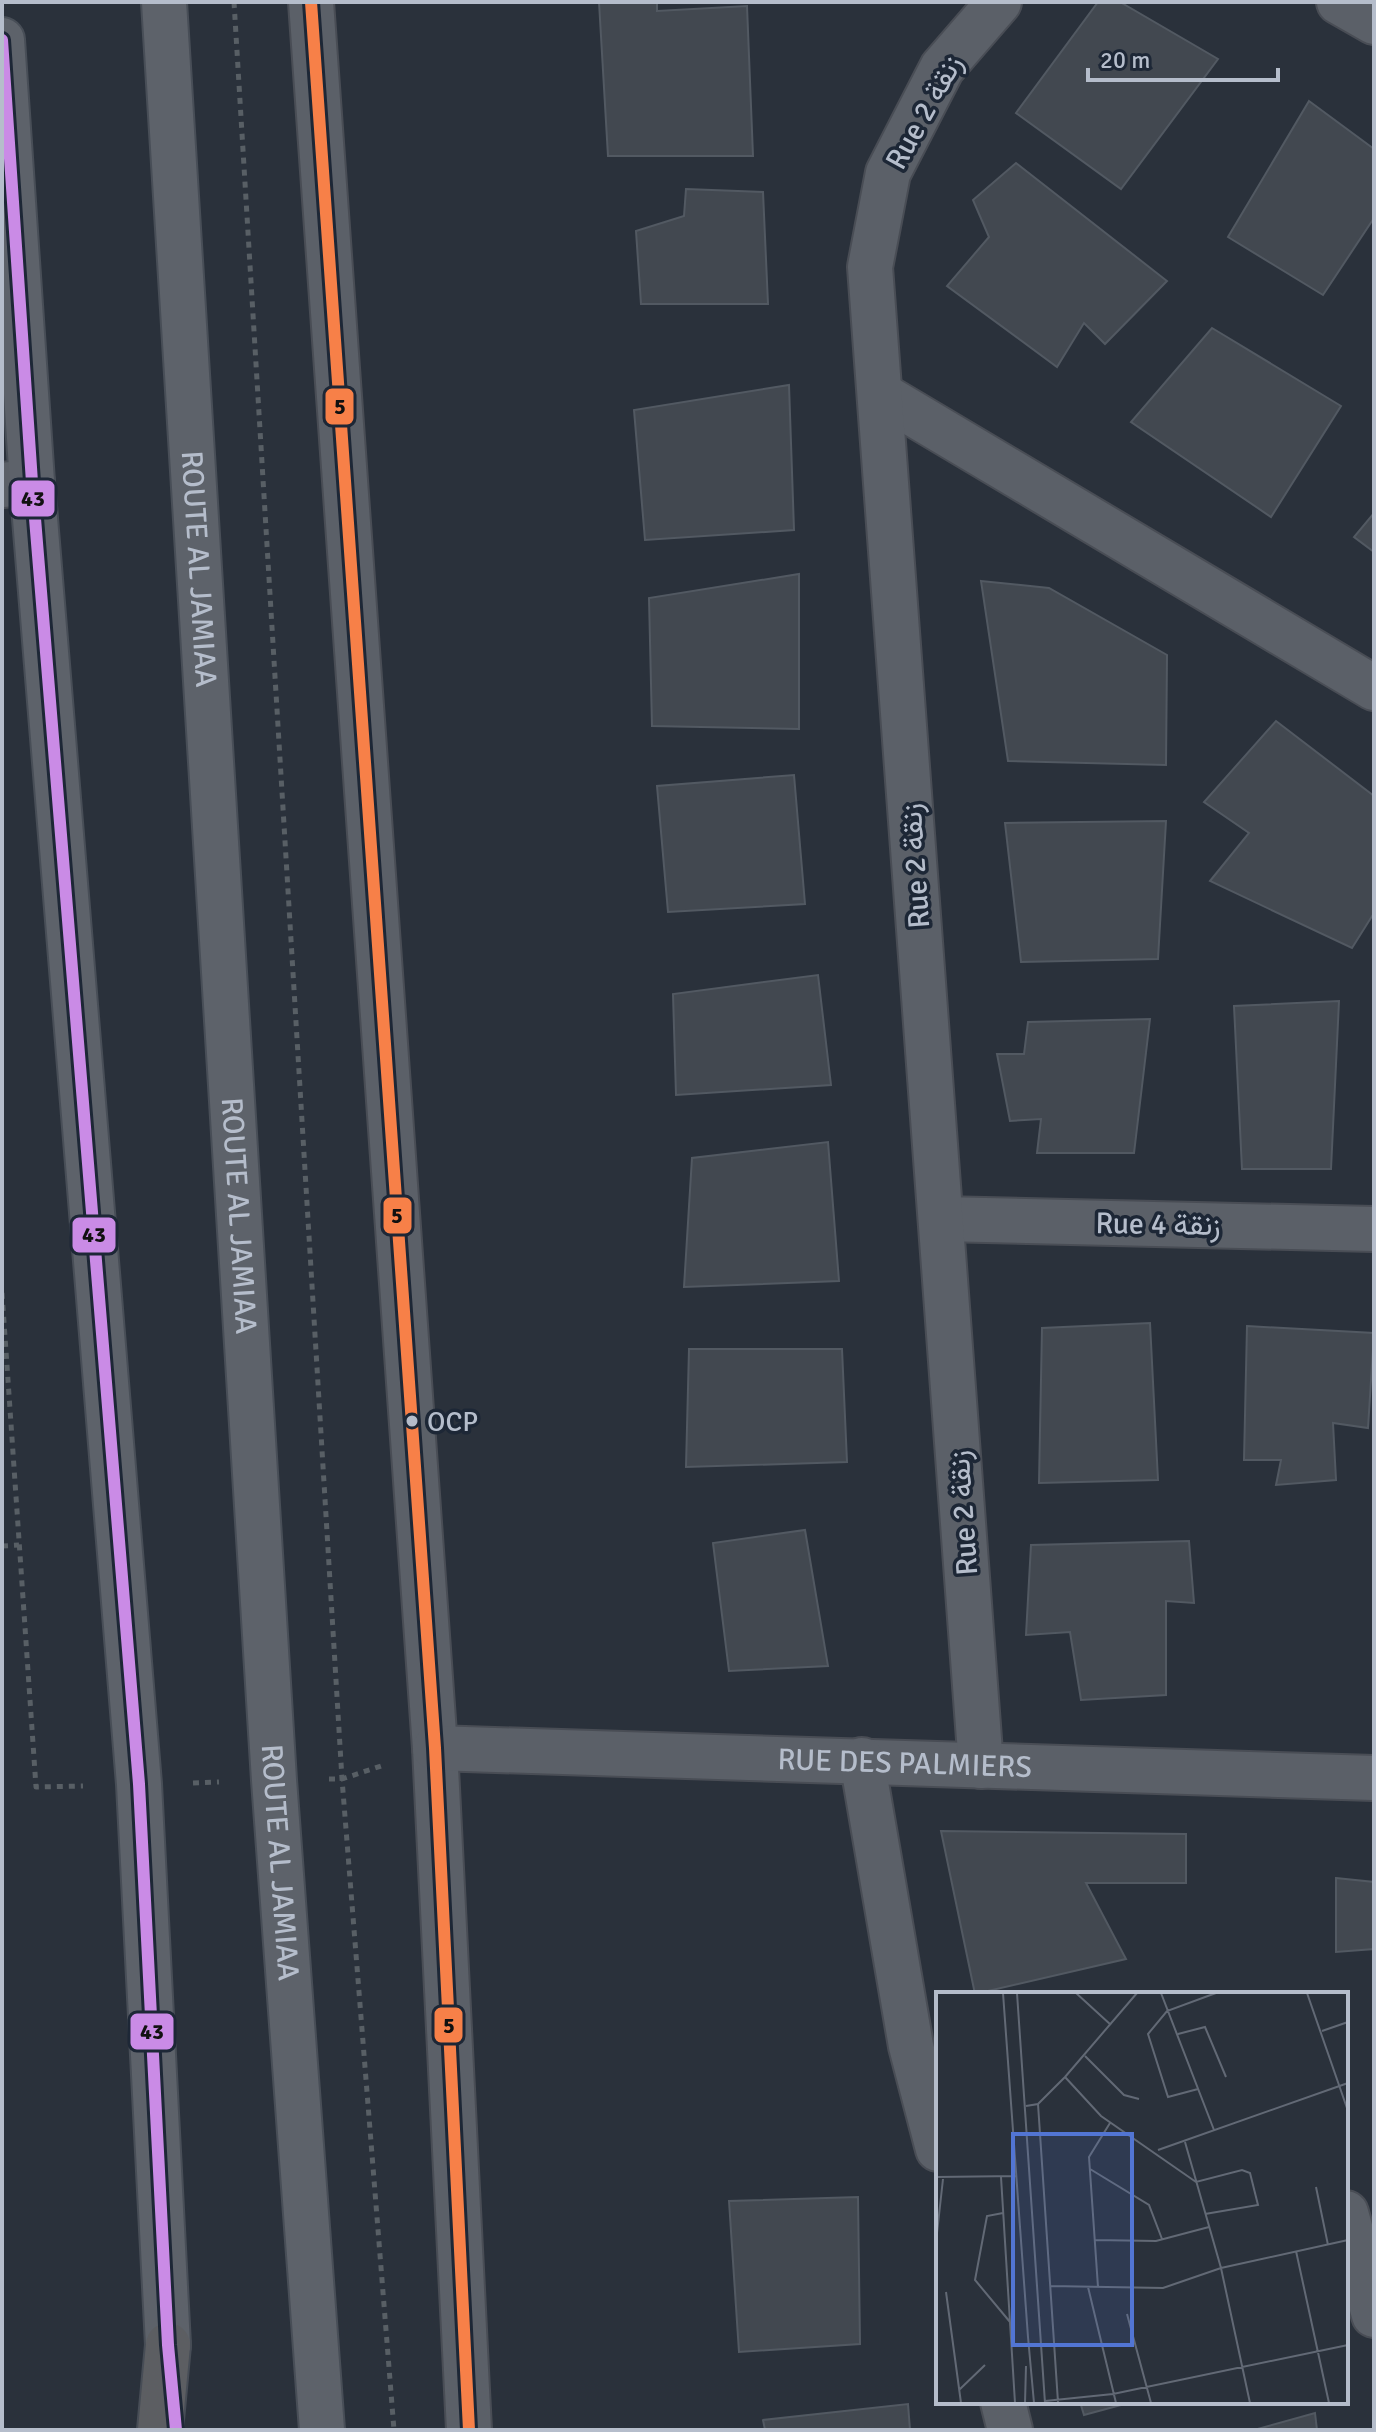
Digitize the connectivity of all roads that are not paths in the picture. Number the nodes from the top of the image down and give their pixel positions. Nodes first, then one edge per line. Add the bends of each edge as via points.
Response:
1 (164, 2) edge
2 (311, 2) edge
3 (999, 2) edge
4 (1339, 2) edge
5 (1374, 22) edge
6 (2, 40) edge
7 (880, 394) junction
8 (17, 484) edge
9 (1374, 688) edge
10 (941, 1219) junction
11 (1374, 1229) edge
12 (435, 1748) junction
13 (862, 1760) junction
14 (981, 1766) junction
15 (1374, 1778) edge
16 (936, 2141) edge
17 (1348, 2220) edge
18 (1374, 2315) edge
19 (168, 2345) junction
20 (1004, 2404) edge
21 (160, 2430) edge
22 (176, 2430) edge
23 (322, 2430) edge
24 (469, 2430) edge
25 (1010, 2430) edge

1 - 23 main road, ROUTE AL JAMIAA via 274,1780
2 - 12 street
3 - 7 street, Rue 2 زنقة via 942,68 888,173 870,267
4 - 5 street
6 - 8 main road
7 - 9 street
7 - 10 street, Rue 2 زنقة
8 - 19 main road via 139,1784
10 - 11 street, Rue 4 زنقة
10 - 14 street, Rue 2 زنقة
12 - 13 street, RUE DES PALMIERS
12 - 24 street
13 - 14 street, RUE DES PALMIERS
13 - 16 street via 911,2046
14 - 15 street, RUE DES PALMIERS
17 - 18 street
19 - 21 highway
19 - 22 highway
20 - 25 street

